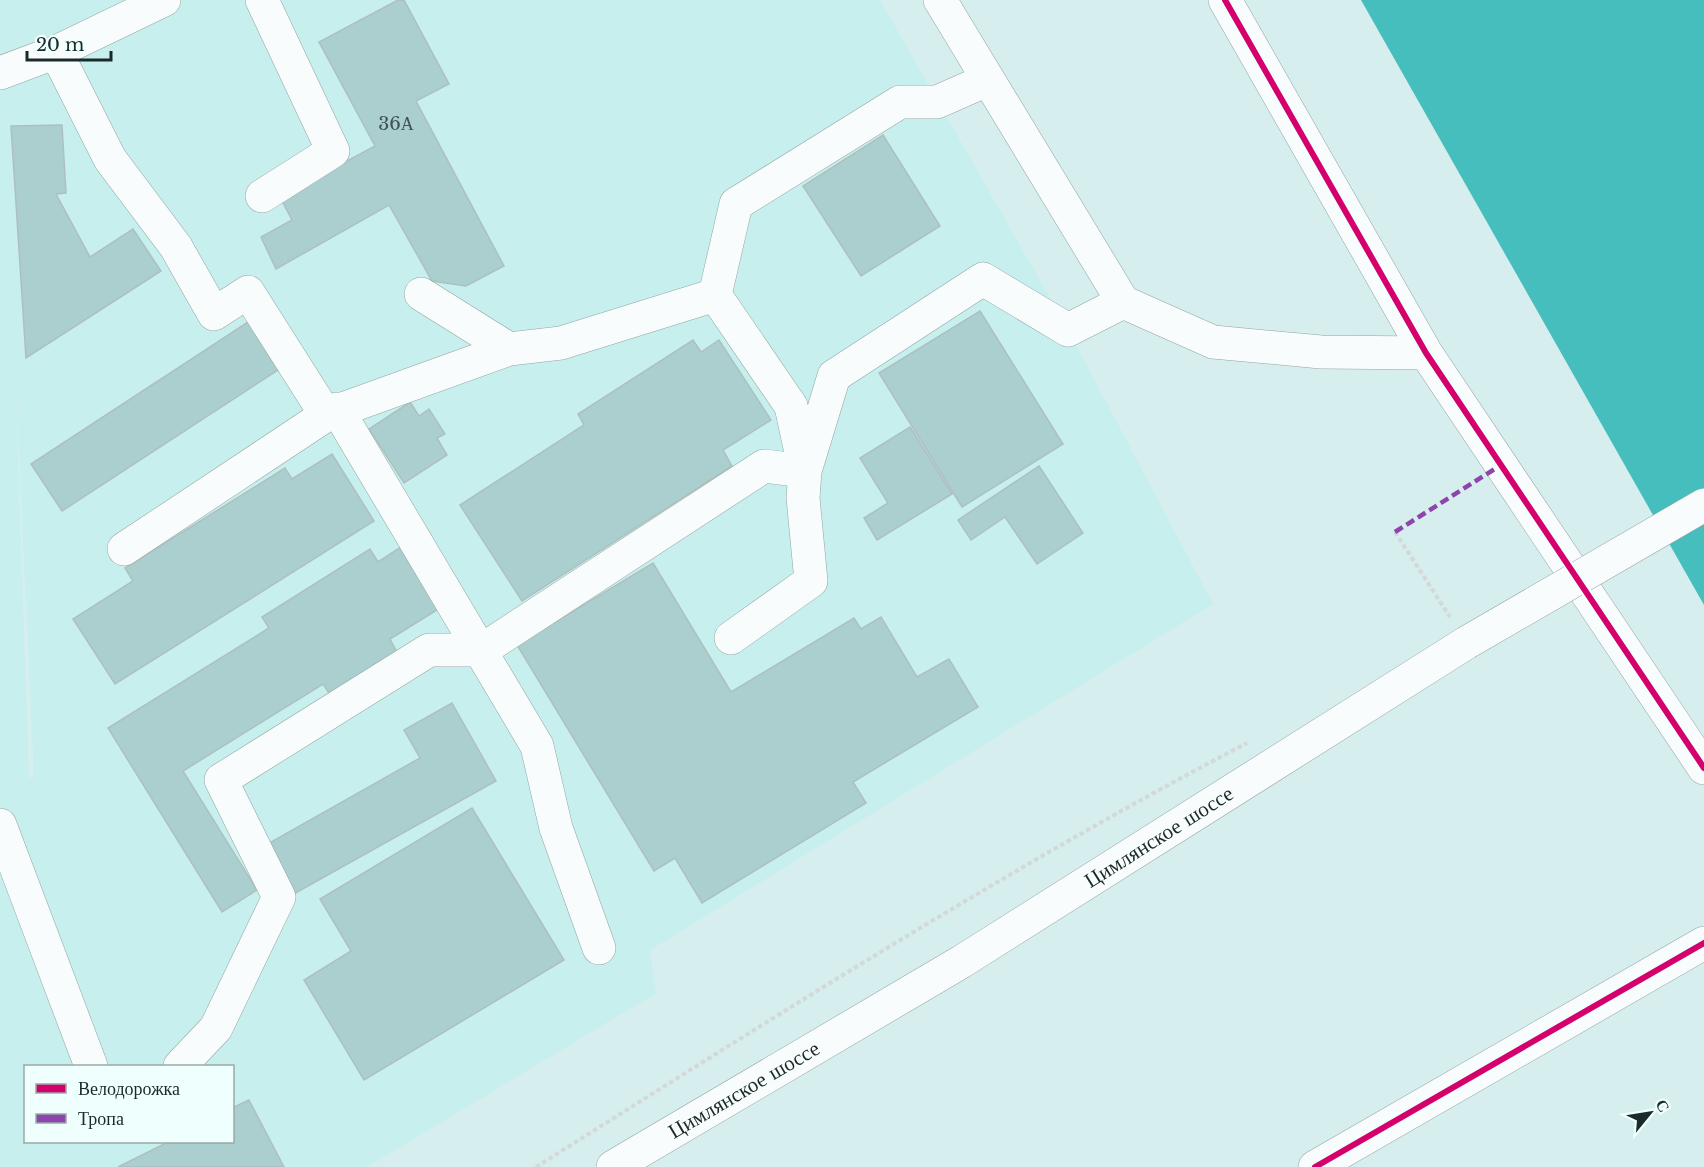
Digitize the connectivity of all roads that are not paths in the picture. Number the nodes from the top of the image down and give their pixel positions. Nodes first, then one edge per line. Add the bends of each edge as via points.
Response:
1 (164, 0) edge
2 (262, 0) edge
3 (940, 0) edge
4 (1225, 0) edge
5 (56, 52) junction
6 (0, 73) edge
7 (987, 80) junction
8 (262, 196) dead end
9 (421, 294) dead end
10 (716, 295) junction
11 (1123, 302) junction
12 (509, 349) junction
13 (1425, 353) junction
14 (332, 412) junction
15 (805, 471) junction
16 (1704, 505) edge
17 (124, 549) dead end
18 (731, 638) dead end
19 (482, 650) junction
20 (1704, 768) edge
21 (0, 825) edge
22 (1704, 943) edge
23 (599, 948) dead end
24 (91, 1065) edge
25 (181, 1065) edge
26 (613, 1167) edge
27 (1315, 1167) edge

1 - 5 street
2 - 8 street via 333,151
3 - 7 street
4 - 13 street
5 - 6 street
5 - 14 street via 110,159 176,247 214,314 248,292
7 - 10 street via 937,102 900,102 736,204
7 - 11 street
9 - 12 street
10 - 12 street via 561,343
10 - 15 street via 790,406
11 - 13 street via 1213,342 1321,352
11 - 15 street via 1068,330 983,279 834,376
12 - 14 street
13 - 20 street
14 - 17 street
14 - 19 street
15 - 18 street via 803,498 811,581
15 - 19 street via 764,465
16 - 26 street, Цимлянское шоссе, bridge via 1460,632 961,962
19 - 23 street via 537,746 555,828
19 - 25 street via 429,650 221,780 279,897 216,1028
21 - 24 street
22 - 27 street

